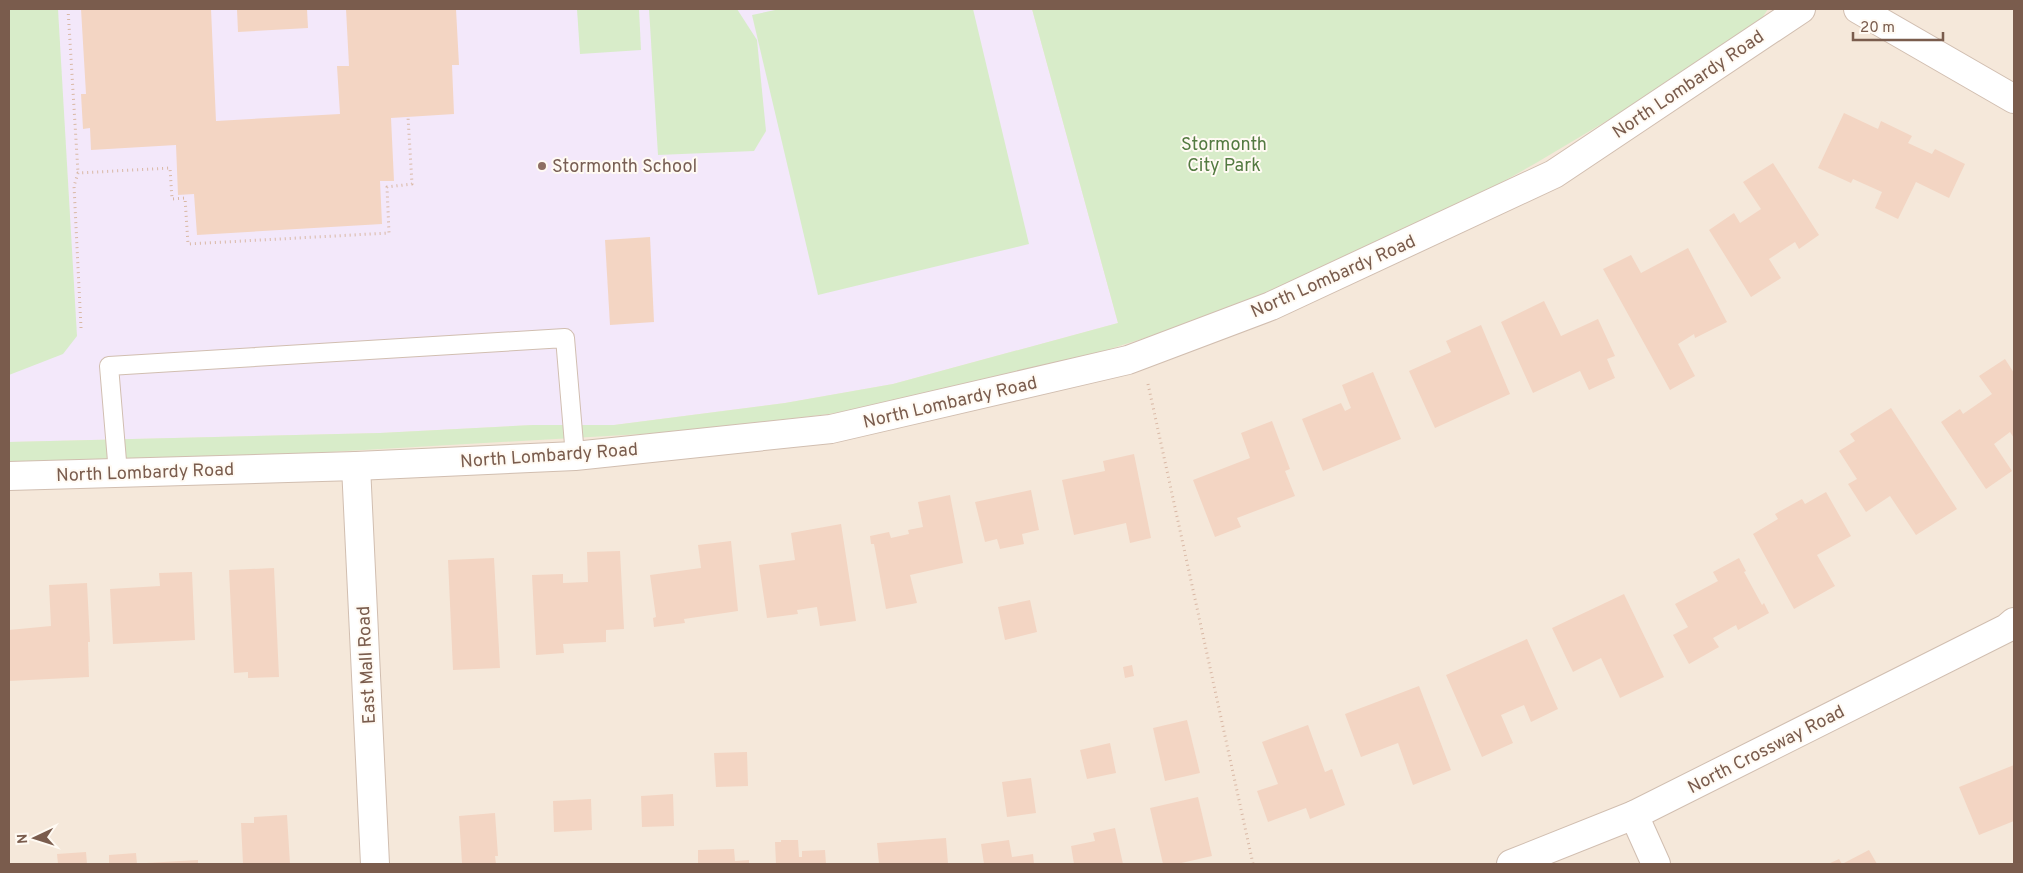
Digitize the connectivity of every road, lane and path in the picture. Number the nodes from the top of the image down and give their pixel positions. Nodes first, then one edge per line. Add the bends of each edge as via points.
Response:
1 (68, 9) edge
2 (1801, 9) edge
3 (1858, 9) edge
4 (2014, 99) edge
5 (408, 117) dead end
6 (78, 173) junction
7 (81, 328) dead end
8 (1141, 355) junction
9 (575, 456) junction
10 (356, 466) junction
11 (118, 472) junction
12 (9, 476) edge
13 (2014, 622) edge
14 (1634, 815) junction
15 (375, 864) edge
16 (1253, 864) edge
17 (1511, 864) edge
18 (1656, 864) edge

1 - 6 path
2 - 8 street, North Lombardy Road via 1554,174 1271,306
3 - 4 street
5 - 6 path via 412,184 387,187 389,233 188,244 185,198 172,199 170,168
6 - 7 path via 74,186
8 - 9 street, North Lombardy Road via 831,429
8 - 16 path
9 - 10 street, North Lombardy Road
9 - 11 lane via 565,338 109,366
10 - 11 street, North Lombardy Road
10 - 15 street, East Mall Road
11 - 12 street, North Lombardy Road
13 - 14 street, North Crossway Road
14 - 17 street, North Crossway Road
14 - 18 street

